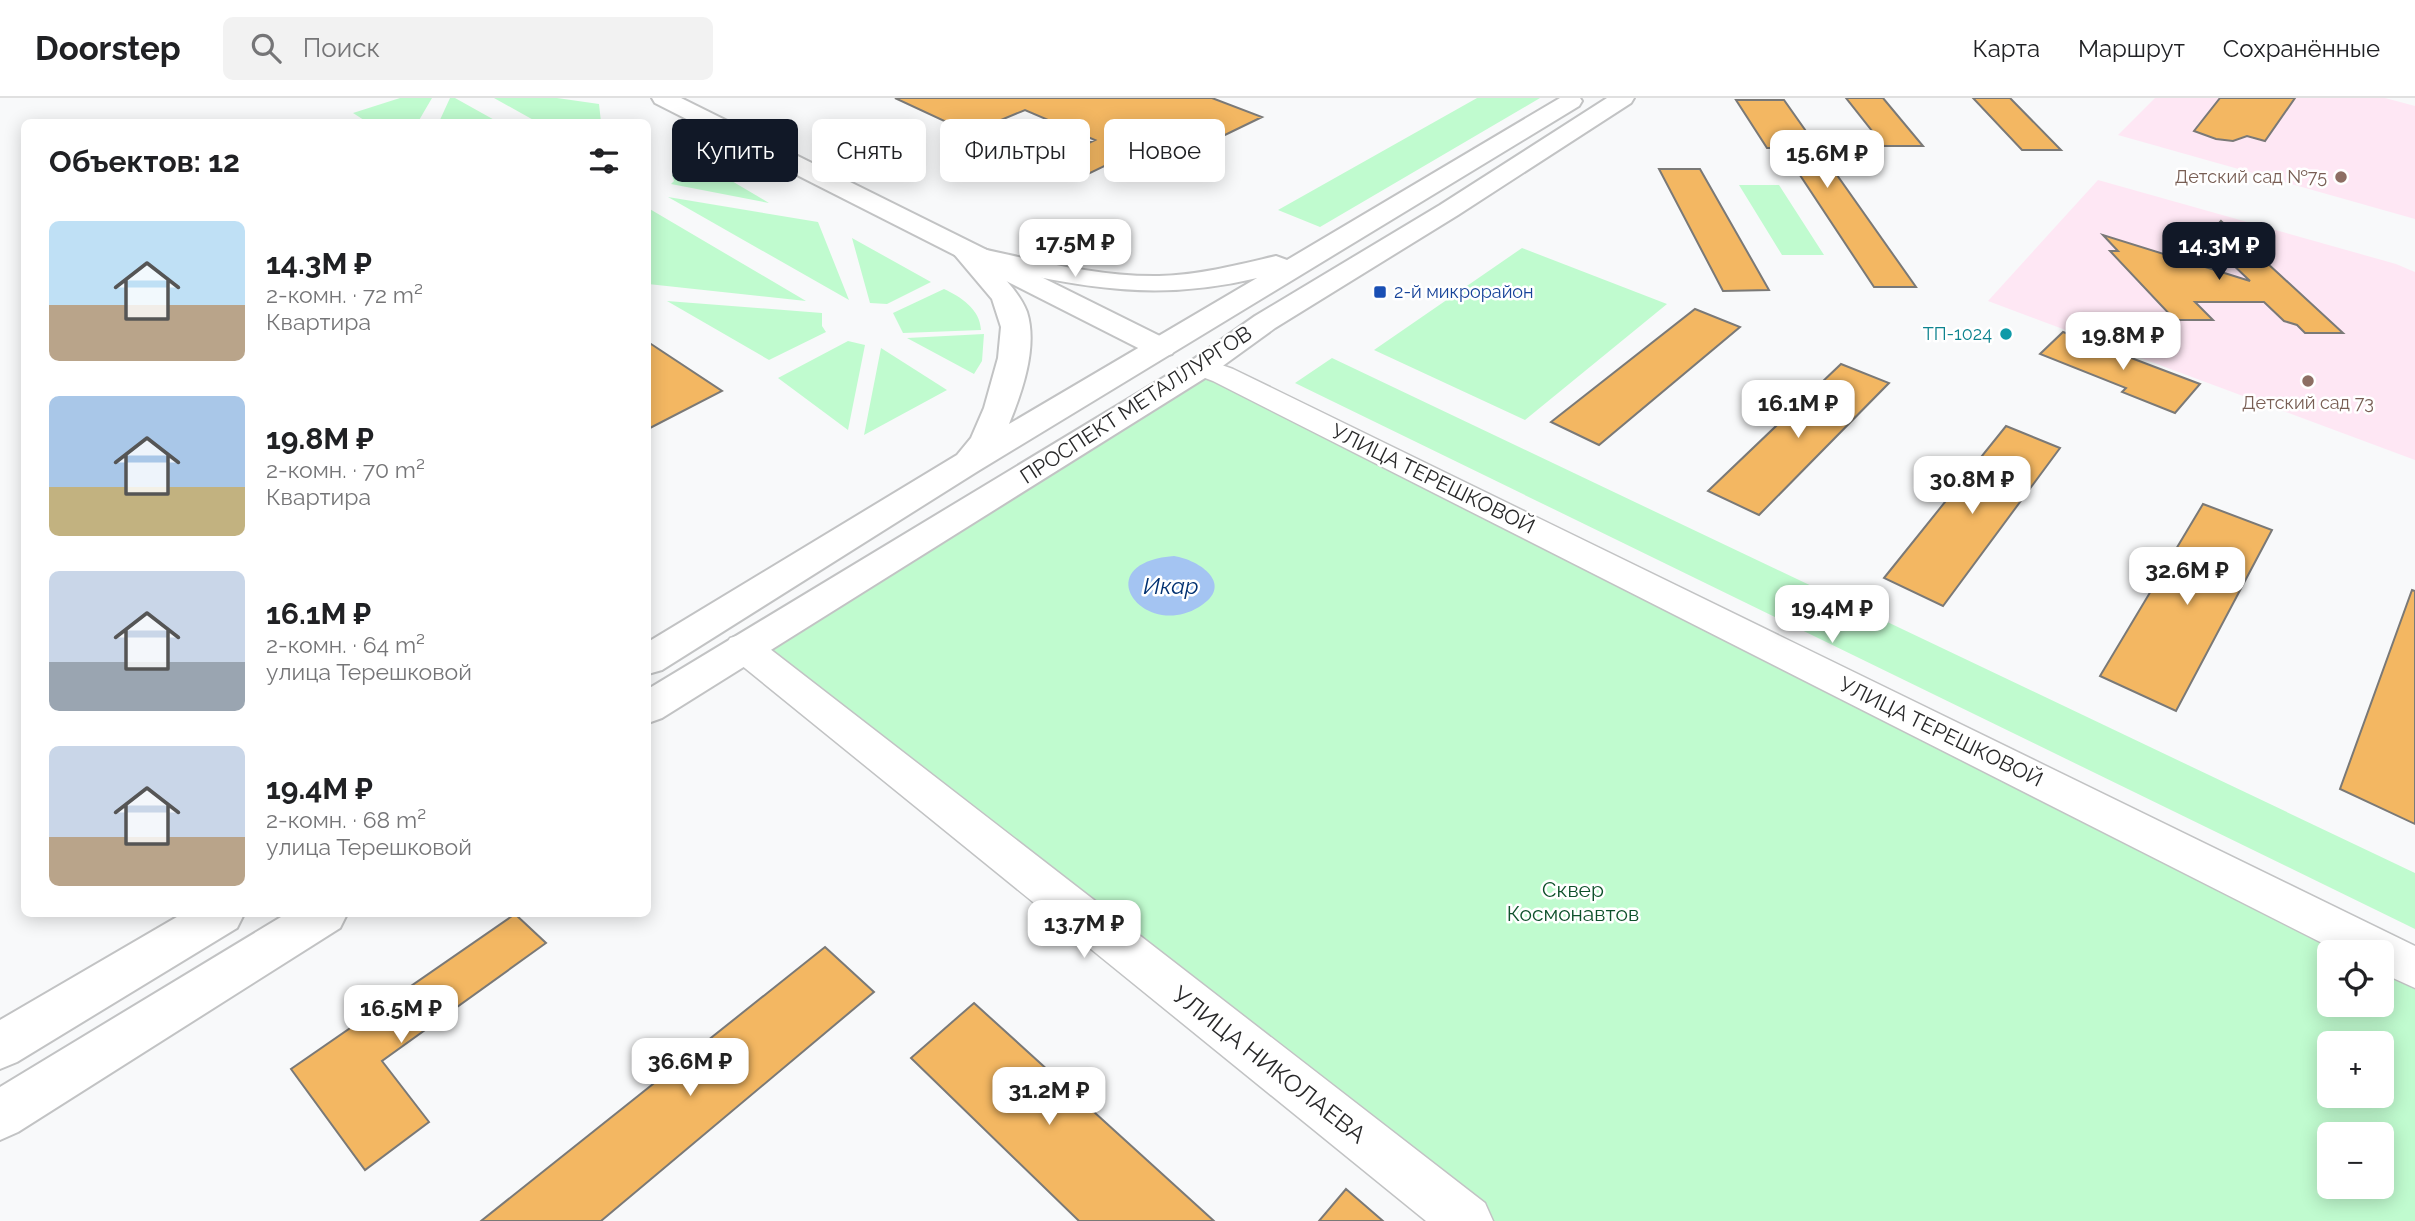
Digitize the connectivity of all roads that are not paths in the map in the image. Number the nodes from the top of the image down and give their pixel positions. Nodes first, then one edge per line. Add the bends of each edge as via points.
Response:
1 (663, 98) edge
2 (1576, 98) edge
3 (1623, 98) edge
4 (1342, 239) junction
5 (968, 254) junction
6 (1161, 348) junction
7 (1202, 367) junction
8 (966, 464) junction
9 (727, 635) junction
10 (651, 659) edge
11 (651, 705) edge
12 (216, 917) edge
13 (319, 917) edge
14 (2415, 968) edge
15 (89, 992) junction
16 (118, 1041) junction
17 (0, 1046) edge
18 (0, 1115) edge
19 (1467, 1221) edge

1 - 5 main road
2 - 4 main road, ПРОСПЕКТ МЕТАЛЛУРГОВ
3 - 7 main road, ПРОСПЕКТ МЕТАЛЛУРГОВ via 1265,322
4 - 5 main road via 1243,274 1157,284
4 - 6 main road, ПРОСПЕКТ МЕТАЛЛУРГОВ
5 - 6 main road
5 - 8 main road via 1009,304 1014,315 1014,345 995,421 988,438
6 - 7 main road
6 - 8 main road, ПРОСПЕКТ МЕТАЛЛУРГОВ
7 - 9 main road, ПРОСПЕКТ МЕТАЛЛУРГОВ
7 - 14 street, УЛИЦА ТЕРЕШКОВОЙ
8 - 9 main road, ПРОСПЕКТ МЕТАЛЛУРГОВ
9 - 10 main road, ПРОСПЕКТ МЕТАЛЛУРГОВ
9 - 11 main road, ПРОСПЕКТ МЕТАЛЛУРГОВ
9 - 19 street, УЛИЦА НИКОЛАЕВА
12 - 15 main road
13 - 16 main road
15 - 16 main road
15 - 17 main road
16 - 18 main road

